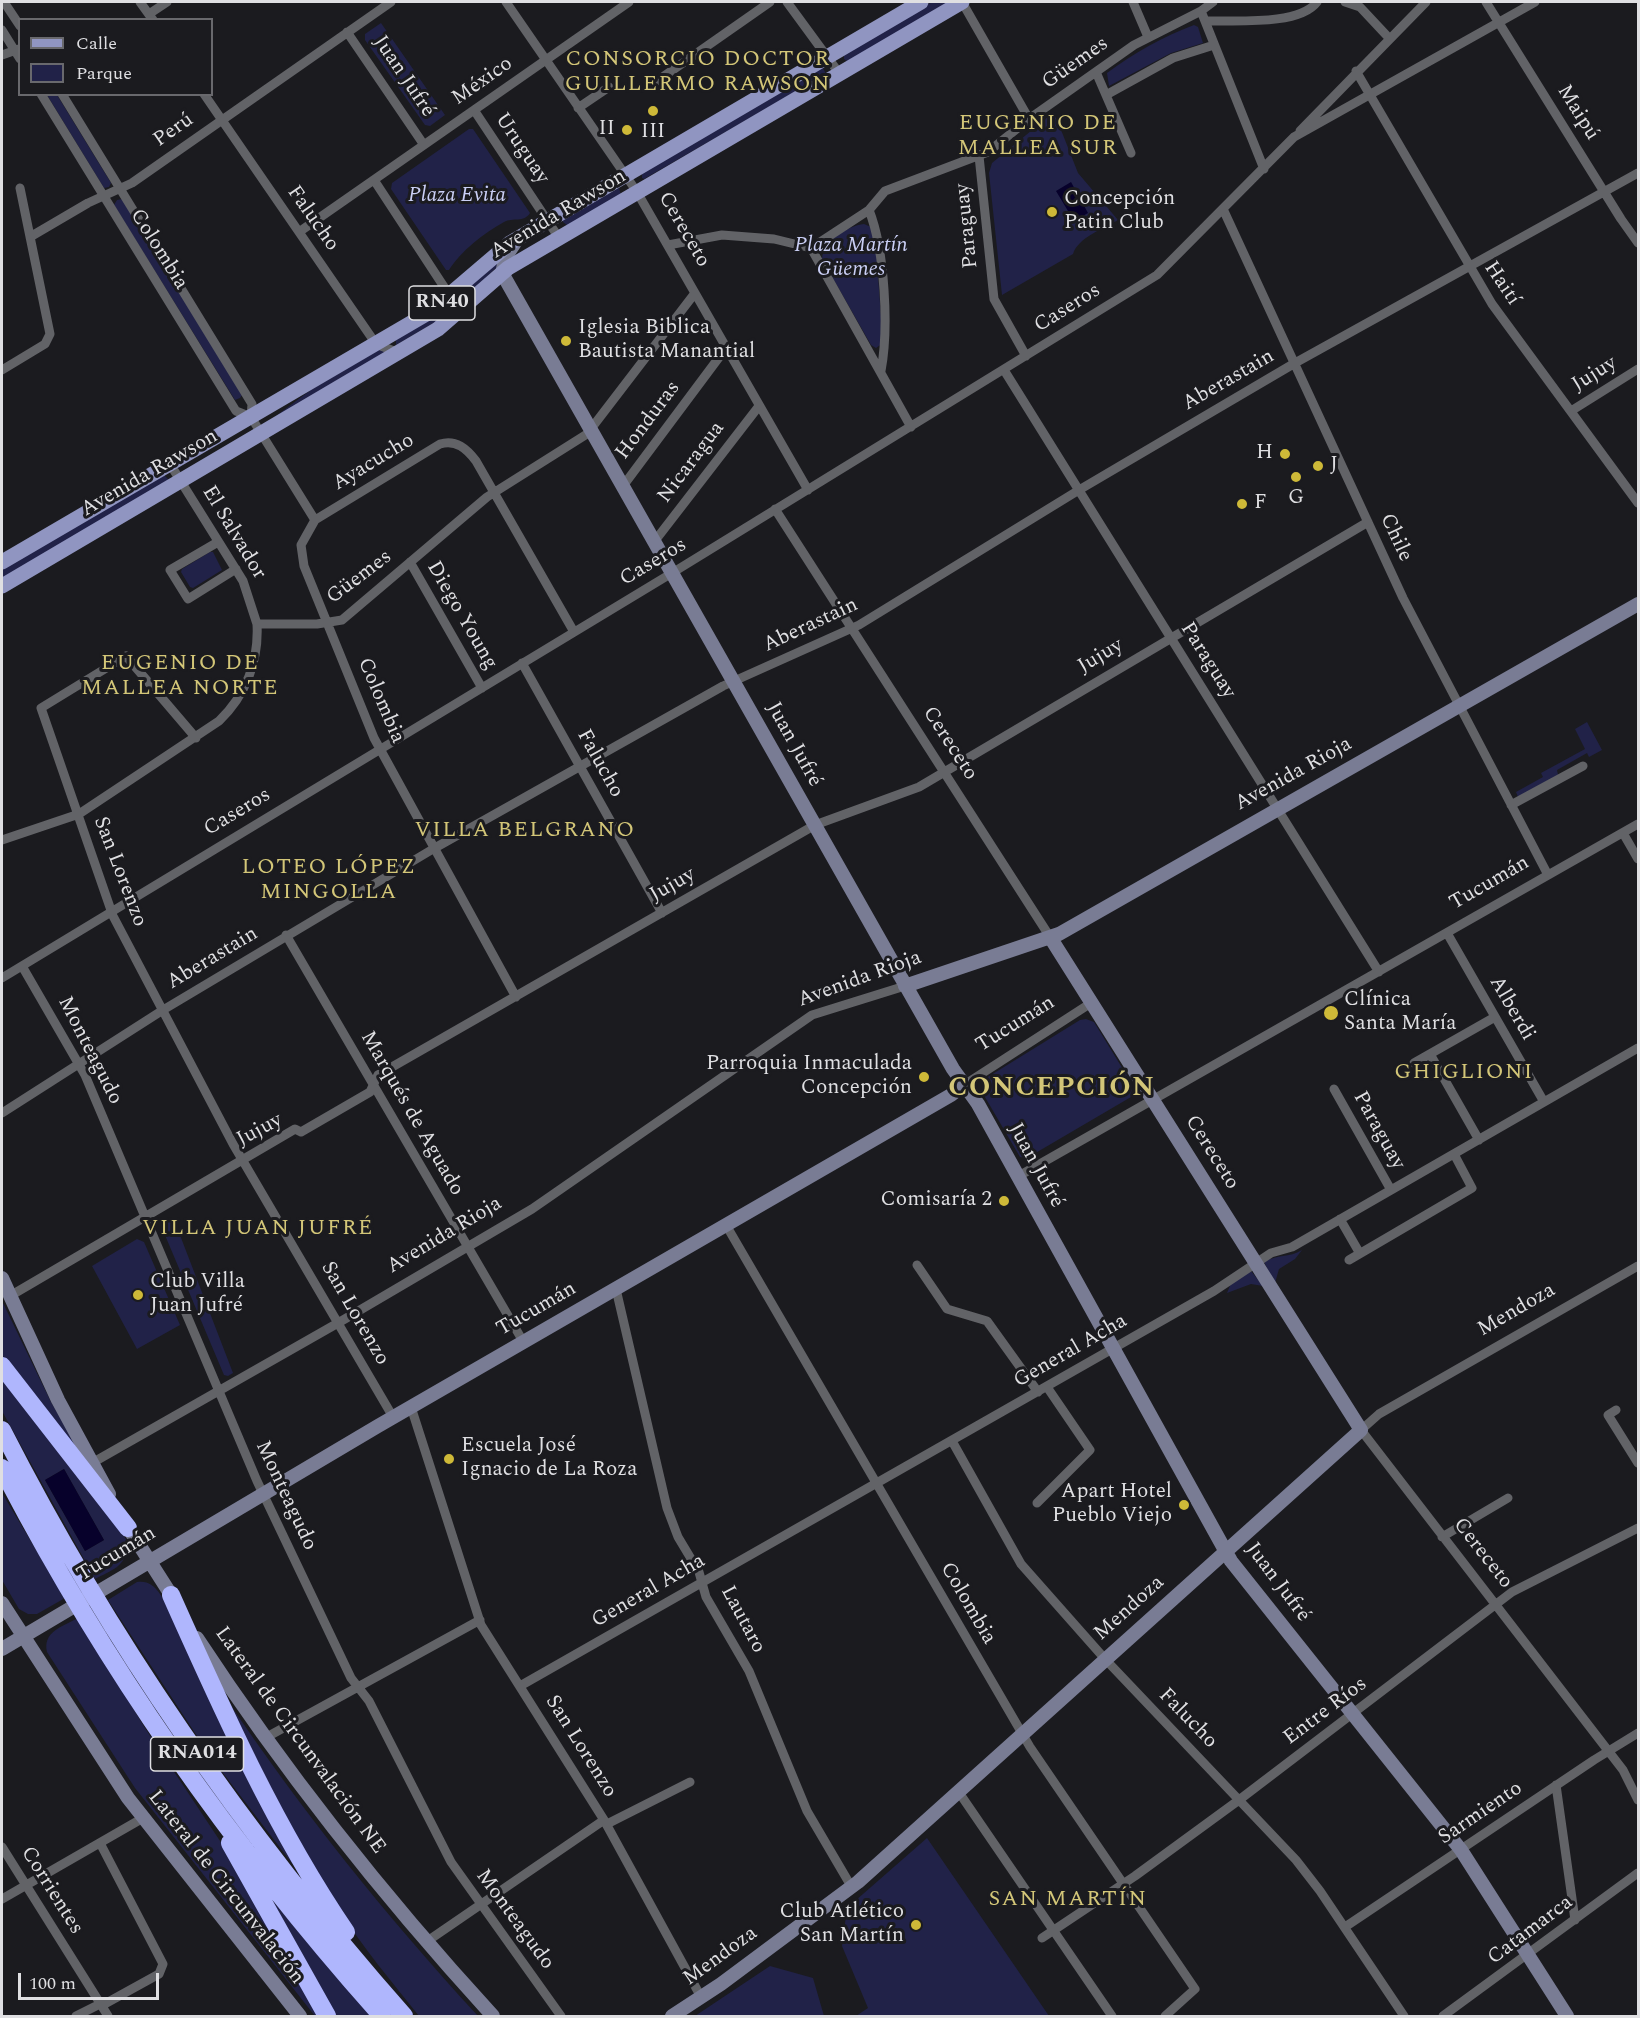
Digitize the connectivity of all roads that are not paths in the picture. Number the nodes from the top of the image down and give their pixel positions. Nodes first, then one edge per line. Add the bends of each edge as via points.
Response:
1 (4, 2) edge
2 (140, 2) edge
3 (167, 2) edge
4 (391, 2) edge
5 (506, 2) edge
6 (629, 2) edge
7 (770, 2) edge
8 (787, 2) edge
9 (921, 2) edge
10 (962, 2) edge
11 (1133, 2) edge
12 (1213, 2) edge
13 (1317, 2) edge
14 (1344, 2) edge
15 (1426, 2) edge
16 (1486, 2) edge
17 (1535, 2) edge
18 (1201, 11) junction
19 (151, 17) edge
20 (1205, 21) junction
21 (1499, 22) junction
22 (18, 23) edge
23 (2, 30) edge
24 (347, 32) junction
25 (1149, 37) junction
26 (1389, 38) junction
27 (1214, 45) junction
28 (18, 53) edge
29 (2, 54) edge
30 (827, 57) junction
31 (546, 60) junction
32 (1356, 71) junction
33 (1096, 72) junction
34 (839, 73) junction
35 (657, 81) dead end
36 (609, 87) dead end
37 (1106, 95) junction
38 (1369, 95) junction
39 (42, 96) edge
40 (63, 96) edge
41 (205, 96) edge
42 (578, 108) junction
43 (474, 110) junction
44 (1029, 119) junction
45 (221, 120) junction
46 (1294, 137) junction
47 (424, 145) junction
48 (1131, 153) dead end
49 (979, 156) junction
50 (1264, 169) junction
51 (1638, 173) edge
52 (625, 176) junction
53 (374, 180) junction
54 (20, 188) dead end
55 (119, 188) junction
56 (637, 192) junction
57 (1604, 192) junction
58 (104, 195) junction
59 (1223, 209) junction
60 (869, 210) junction
61 (548, 221) junction
62 (299, 232) junction
63 (30, 237) junction
64 (519, 238) junction
65 (559, 238) junction
66 (1637, 238) edge
67 (668, 245) junction
68 (811, 248) junction
69 (1468, 267) junction
70 (502, 273) junction
71 (694, 293) junction
72 (450, 296) junction
73 (376, 344) junction
74 (726, 348) junction
75 (399, 352) junction
76 (1026, 356) junction
77 (1295, 363) junction
78 (1638, 369) edge
79 (2, 370) edge
80 (1004, 370) junction
81 (881, 371) junction
82 (759, 406) junction
83 (1571, 411) junction
84 (251, 417) junction
85 (911, 427) junction
86 (590, 429) junction
87 (262, 433) junction
88 (170, 464) junction
89 (180, 481) junction
90 (623, 486) junction
91 (808, 490) junction
92 (1079, 490) junction
93 (495, 492) junction
94 (1638, 503) edge
95 (775, 510) junction
96 (315, 520) junction
97 (1368, 522) junction
98 (218, 542) junction
99 (654, 542) junction
100 (2, 562) edge
101 (410, 562) junction
102 (236, 569) junction
103 (672, 573) junction
104 (2, 586) edge
105 (1638, 604) edge
106 (328, 622) junction
107 (257, 624) junction
108 (851, 629) junction
109 (573, 632) junction
110 (1170, 637) junction
111 (522, 663) junction
112 (733, 681) junction
113 (482, 688) junction
114 (1459, 706) junction
115 (196, 738) junction
116 (380, 748) junction
117 (1583, 766) dead end
118 (580, 767) junction
119 (942, 773) junction
120 (1511, 806) junction
121 (1277, 808) junction
122 (78, 815) junction
123 (1638, 824) edge
124 (815, 825) junction
125 (1623, 832) junction
126 (2, 840) edge
127 (433, 849) junction
128 (1638, 859) edge
129 (1548, 876) junction
130 (111, 911) junction
131 (662, 913) junction
132 (1447, 933) junction
133 (286, 935) junction
134 (1050, 937) junction
135 (22, 966) junction
136 (1379, 972) junction
137 (2, 978) edge
138 (905, 986) junction
139 (516, 997) junction
140 (1091, 1004) junction
141 (163, 1010) junction
142 (1495, 1017) junction
143 (1638, 1048) edge
144 (1430, 1054) junction
145 (1414, 1062) dead end
146 (79, 1064) junction
147 (964, 1085) junction
148 (373, 1086) junction
149 (1334, 1089) dead end
150 (1153, 1100) junction
151 (1544, 1102) junction
152 (2, 1113) edge
153 (1479, 1140) junction
154 (1454, 1154) junction
155 (242, 1160) junction
156 (1017, 1177) junction
157 (1391, 1190) junction
158 (145, 1217) junction
159 (1340, 1219) junction
160 (726, 1225) junction
161 (468, 1247) junction
162 (1359, 1252) junction
163 (1349, 1260) dead end
164 (1255, 1263) junction
165 (917, 1265) dead end
166 (1638, 1266) edge
167 (2, 1278) edge
168 (616, 1289) junction
169 (10, 1296) junction
170 (338, 1323) junction
171 (524, 1343) junction
172 (1113, 1349) junction
173 (2, 1366) edge
174 (1042, 1390) junction
175 (219, 1391) junction
176 (411, 1407) junction
177 (1616, 1410) dead end
178 (393, 1417) junction
179 (2, 1430) edge
180 (1361, 1430) junction
181 (952, 1441) junction
182 (1638, 1462) edge
183 (92, 1463) junction
184 (2, 1468) edge
185 (2, 1480) edge
186 (876, 1484) junction
187 (263, 1494) junction
188 (1508, 1498) dead end
189 (1036, 1503) dead end
190 (128, 1528) junction
191 (1638, 1528) edge
192 (1442, 1537) junction
193 (42, 1541) junction
194 (1226, 1551) junction
195 (150, 1560) junction
196 (702, 1583) junction
197 (171, 1595) junction
198 (2, 1603) edge
199 (1496, 1605) junction
200 (480, 1620) junction
201 (23, 1636) junction
202 (2, 1648) edge
203 (1105, 1659) junction
204 (520, 1686) junction
205 (358, 1687) junction
206 (1353, 1714) junction
207 (1638, 1733) edge
208 (1022, 1734) junction
209 (266, 1738) junction
210 (1609, 1751) junction
211 (177, 1758) junction
212 (690, 1782) dead end
213 (1556, 1785) junction
214 (958, 1791) junction
215 (1239, 1800) junction
216 (1638, 1800) edge
217 (143, 1818) junction
218 (606, 1822) junction
219 (100, 1843) junction
220 (2, 1847) edge
221 (1461, 1850) junction
222 (1638, 1873) edge
223 (1123, 1884) junction
224 (27, 1885) junction
225 (851, 1886) junction
226 (2, 1899) edge
227 (481, 1905) junction
228 (1575, 1920) junction
229 (1345, 1927) junction
230 (1053, 1931) junction
231 (1042, 1938) dead end
232 (426, 1942) junction
233 (1529, 1956) junction
234 (701, 1997) junction
235 (101, 2005) junction
236 (76, 2016) edge
237 (108, 2016) edge
238 (300, 2016) edge
239 (327, 2016) edge
240 (382, 2016) edge
241 (405, 2016) edge
242 (493, 2016) edge
243 (561, 2016) edge
244 (672, 2016) edge
245 (1112, 2016) edge
246 (1165, 2016) edge
247 (1404, 2016) edge
248 (1443, 2016) edge
249 (1567, 2016) edge

1 - 22 street
2 - 19 street
3 - 19 street
4 - 24 street, Perú
5 - 31 street, Cereceto
6 - 31 street, México
7 - 35 street
8 - 30 street
9 - 30 main road, Avenida Rawson / RN40
10 - 34 main road, Avenida Rawson / RN40
10 - 44 street
11 - 25 street
12 - 18 street, Güemes
13 - 20 street via 1292,17
14 - 26 street via 1360,7
15 - 26 street, Caseros
16 - 21 street, Maipú
17 - 21 street, Caseros
18 - 20 street
18 - 25 street, Güemes
20 - 27 street
21 - 38 street, Caseros
21 - 57 street, Maipú
23 - 28 street
24 - 45 street, Perú
24 - 47 street, Juan Jufré
25 - 33 street, Güemes
26 - 32 street, Caseros
27 - 37 street, Güemes via 1173,58
27 - 50 street
28 - 29 street
30 - 34 street
30 - 52 main road, Avenida Rawson / RN40
31 - 42 street, Cereceto
31 - 43 street, México
32 - 38 street, Haití
32 - 46 street, Caseros
33 - 37 street
33 - 44 street, Güemes
34 - 56 main road, Avenida Rawson / RN40
36 - 42 street
37 - 48 street
38 - 46 street, Caseros
38 - 69 street, Haití
39 - 58 street, Colombia
40 - 55 street, Colombia
41 - 45 street, Falucho
42 - 52 street, Cereceto
43 - 47 street, México
43 - 61 street, Uruguay
44 - 49 street, Güemes
45 - 55 street, Perú via 132,183
45 - 62 street, Falucho
46 - 50 street, Caseros
47 - 53 street, México
49 - 60 street, Güemes via 885,191
49 - 76 street, Paraguay via 994,299
50 - 59 street, Caseros
51 - 57 street, Aberastain
52 - 56 street, Cereceto
52 - 61 main road, Avenida Rawson / RN40
53 - 62 street, México
53 - 72 street
54 - 63 street
55 - 58 street, Perú
55 - 84 street, Colombia via 252,404
56 - 65 main road, Avenida Rawson / RN40
56 - 67 street, Cereceto
57 - 66 street, Maipú
57 - 69 street, Aberastain
58 - 63 street, Perú
58 - 84 street, Colombia via 237,413
59 - 76 street, Caseros via 1157,275
59 - 77 street, Chile
60 - 68 street, Güemes
60 - 81 street via 877,231 886,343
61 - 64 main road, Avenida Rawson / RN40
61 - 65 street, Uruguay
62 - 73 street, Falucho
63 - 79 street via 50,334 45,344
64 - 70 street via 506,256
64 - 72 main road, Avenida Rawson / RN40 via 489,259
65 - 70 main road, Avenida Rawson / RN40
67 - 68 street via 722,235 774,239
67 - 71 street, Cereceto
68 - 81 street
69 - 77 street, Aberastain
69 - 83 street, Haití
70 - 75 main road, Avenida Rawson / RN40 via 450,320
70 - 86 street, Juan Jufré
71 - 74 street, Cereceto
71 - 86 street, Güemes
72 - 73 main road, Avenida Rawson / RN40
73 - 75 street
73 - 84 main road, Avenida Rawson / RN40
74 - 82 street, Cereceto
74 - 90 street, Honduras
75 - 87 main road, Avenida Rawson / RN40
76 - 80 street, Caseros
77 - 92 street, Aberastain
77 - 97 street, Chile
78 - 83 street, Jujuy
80 - 85 street, Caseros
80 - 92 street, Paraguay
81 - 85 street
82 - 91 street, Cereceto
82 - 99 street, Nicaragua
83 - 94 street, Haití
84 - 87 street, Colombia
84 - 88 main road, Avenida Rawson / RN40
85 - 91 street, Caseros
86 - 90 street, Juan Jufré
86 - 93 street, Güemes
87 - 89 main road, Avenida Rawson / RN40
87 - 96 street, Colombia
88 - 89 street, El Salvador
88 - 100 main road, Avenida Rawson / RN40
89 - 98 street, El Salvador
89 - 104 main road, Avenida Rawson / RN40
90 - 99 street, Juan Jufré
91 - 95 street, Caseros
92 - 108 street, Aberastain
92 - 110 street, Paraguay
93 - 96 street, Ayacucho via 472,455 453,442 440,444
93 - 101 street, Güemes
93 - 109 street
95 - 103 street, Caseros
95 - 108 street, Cereceto
96 - 106 street, Colombia via 302,540 300,552
97 - 110 street, Jujuy
97 - 114 street, Chile
98 - 102 street, El Salvador
98 - 102 street via 170,570 188,599
99 - 103 street, Juan Jufré
101 - 106 street, Güemes via 342,620
101 - 113 street, Diego Young
102 - 107 street, El Salvador via 247,589
103 - 109 street, Caseros
103 - 112 street, Juan Jufré
105 - 114 street, Avenida Rioja
106 - 107 street, Güemes
106 - 116 street, Colombia
107 - 115 street via 254,664 243,691 224,716
108 - 112 street, Aberastain
108 - 119 street, Cereceto
109 - 111 street, Caseros
110 - 119 street, Jujuy
110 - 121 street, Paraguay
111 - 113 street, Caseros
111 - 118 street, Falucho
112 - 118 street, Aberastain
112 - 124 street, Juan Jufré
113 - 116 street, Caseros
114 - 120 street, Chile
114 - 121 street, Avenida Rioja
115 - 122 street
115 - 122 street, San Lorenzo via 126,656 41,708
116 - 127 street, Colombia
116 - 130 street, Caseros
117 - 120 street
118 - 127 street, Aberastain
118 - 131 street, Falucho
119 - 124 street, Jujuy via 919,787
119 - 134 street, Cereceto
120 - 129 street, Chile
121 - 134 street, Avenida Rioja
121 - 136 street, Paraguay
122 - 126 street
122 - 130 street, San Lorenzo
123 - 125 street, Tucumán
124 - 131 street, Jujuy
124 - 138 street, Juan Jufré
125 - 128 street
125 - 129 street, Tucumán
127 - 133 street, Aberastain
127 - 139 street, Colombia
129 - 132 street, Tucumán
130 - 135 street, Caseros
130 - 141 street, San Lorenzo
131 - 139 street, Jujuy
132 - 136 street, Tucumán
132 - 142 street, Alberdi
133 - 141 street, Aberastain
133 - 148 street, Marqués de Aguado
134 - 138 street, Avenida Rioja
134 - 140 street, Cereceto
135 - 137 street, Caseros
135 - 146 street, Monteagudo
136 - 150 street, Tucumán
138 - 147 street, Juan Jufré
138 - 161 street, Avenida Rioja via 812,1015 532,1209
139 - 148 street, Jujuy via 378,1075
140 - 147 street, Tucumán
140 - 150 street, Cereceto
141 - 146 street, Aberastain
141 - 155 street, San Lorenzo
142 - 144 street
142 - 151 street, Alberdi
143 - 151 street, General Acha
144 - 145 street
144 - 153 street
146 - 152 street, Aberastain
146 - 158 street, Monteagudo
147 - 156 street, Juan Jufré
147 - 160 street, Tucumán
148 - 155 street, Jujuy via 370,1092 331,1115 301,1131 295,1129
148 - 161 street, Marqués de Aguado
149 - 157 street, Paraguay
150 - 156 street, Tucumán
150 - 164 street, Cereceto
151 - 153 street, General Acha
153 - 154 street, General Acha
154 - 157 street, General Acha
154 - 162 street via 1472,1188
155 - 158 street, Jujuy
155 - 170 street, San Lorenzo
156 - 172 street, Juan Jufré
157 - 159 street, General Acha
158 - 169 street, Jujuy
158 - 175 street, Monteagudo
159 - 162 street
159 - 164 street, General Acha
160 - 168 street, Tucumán
160 - 186 street, Colombia
161 - 170 street, Avenida Rioja
161 - 171 street, Marqués de Aguado
162 - 163 street
164 - 172 street, General Acha
164 - 180 street, Cereceto
165 - 174 street via 947,1309 987,1321
166 - 180 street, Mendoza via 1380,1413
167 - 169 street, Lateral de Circunvalación NE
168 - 171 street, Tucumán
168 - 196 street, Lautaro via 667,1508
169 - 183 street, Lateral de Circunvalación NE via 54,1393
170 - 175 street, Avenida Rioja
170 - 178 street, San Lorenzo
171 - 176 street, Tucumán
172 - 174 street, General Acha
172 - 194 street, Juan Jufré
173 - 190 highway
174 - 181 street, General Acha
174 - 189 street via 1090,1450
175 - 183 street, Avenida Rioja
175 - 187 street, Monteagudo
176 - 178 street, Tucumán
176 - 200 street, San Lorenzo
177 - 182 street via 1608,1415
178 - 187 street, Tucumán
179 - 241 highway, RNA014 via 87,1584 173,1719 287,1875
180 - 192 street, Cereceto
180 - 194 street, Mendoza
181 - 186 street, General Acha
181 - 203 street, Falucho via 1021,1564
183 - 190 street, Lateral de Circunvalación NE
184 - 193 highway, RNA014
185 - 193 highway
186 - 196 street, General Acha
186 - 208 street, Colombia
187 - 195 street, Tucumán
187 - 205 street, Monteagudo
188 - 192 street
190 - 195 street, Lateral de Circunvalación NE
191 - 199 street, Entre Ríos via 1512,1592
192 - 199 street, Cereceto
193 - 211 highway, RNA014
194 - 203 street, Mendoza
194 - 206 street, Juan Jufré
195 - 197 street, Lateral de Circunvalación NE
195 - 201 street, Tucumán
196 - 204 street, General Acha
196 - 225 street, Lautaro via 706,1597 749,1671 807,1811
197 - 209 street, Lateral de Circunvalación NE
197 - 241 highway via 221,1703 308,1872
198 - 201 street, Lateral de Circunvalación
199 - 206 street, Entre Ríos
199 - 210 street, Cereceto
200 - 204 street, San Lorenzo
200 - 205 street
201 - 202 street, Tucumán
201 - 217 street, Lateral de Circunvalación
203 - 208 street, Mendoza
203 - 215 street, Falucho
204 - 218 street, San Lorenzo
205 - 209 street
205 - 227 street, Monteagudo via 369,1701 451,1862
206 - 215 street, Entre Ríos
206 - 221 street, Juan Jufré
207 - 210 street, Sarmiento
208 - 214 street, Mendoza
208 - 223 street, Colombia
209 - 232 street, Lateral de Circunvalación NE
210 - 213 street, Sarmiento
210 - 216 street, Cereceto
211 - 239 highway
211 - 240 highway, RNA014 via 288,1904
212 - 218 street
213 - 221 street, Sarmiento
213 - 228 street
214 - 225 street, Mendoza
214 - 230 street
215 - 223 street, Entre Ríos
215 - 229 street, Falucho via 1296,1860
217 - 219 street
217 - 238 street, Lateral de Circunvalación
218 - 227 street
218 - 234 street, San Lorenzo
219 - 224 street
219 - 235 street via 163,1964 159,1974
220 - 224 street, Corrientes
221 - 229 street, Sarmiento
221 - 233 street, Juan Jufré
222 - 228 street, Catamarca
223 - 230 street, Entre Ríos
223 - 246 street, Colombia via 1195,1989
224 - 226 street
224 - 235 street, Corrientes
225 - 234 street, Mendoza
227 - 232 street
227 - 243 street, Monteagudo
228 - 233 street, Catamarca
229 - 247 street, Falucho
230 - 231 street, Entre Ríos
230 - 245 street
232 - 242 street, Lateral de Circunvalación NE
233 - 248 street, Catamarca
233 - 249 street, Juan Jufré
234 - 244 street, Mendoza
235 - 236 street
235 - 237 street, Corrientes

